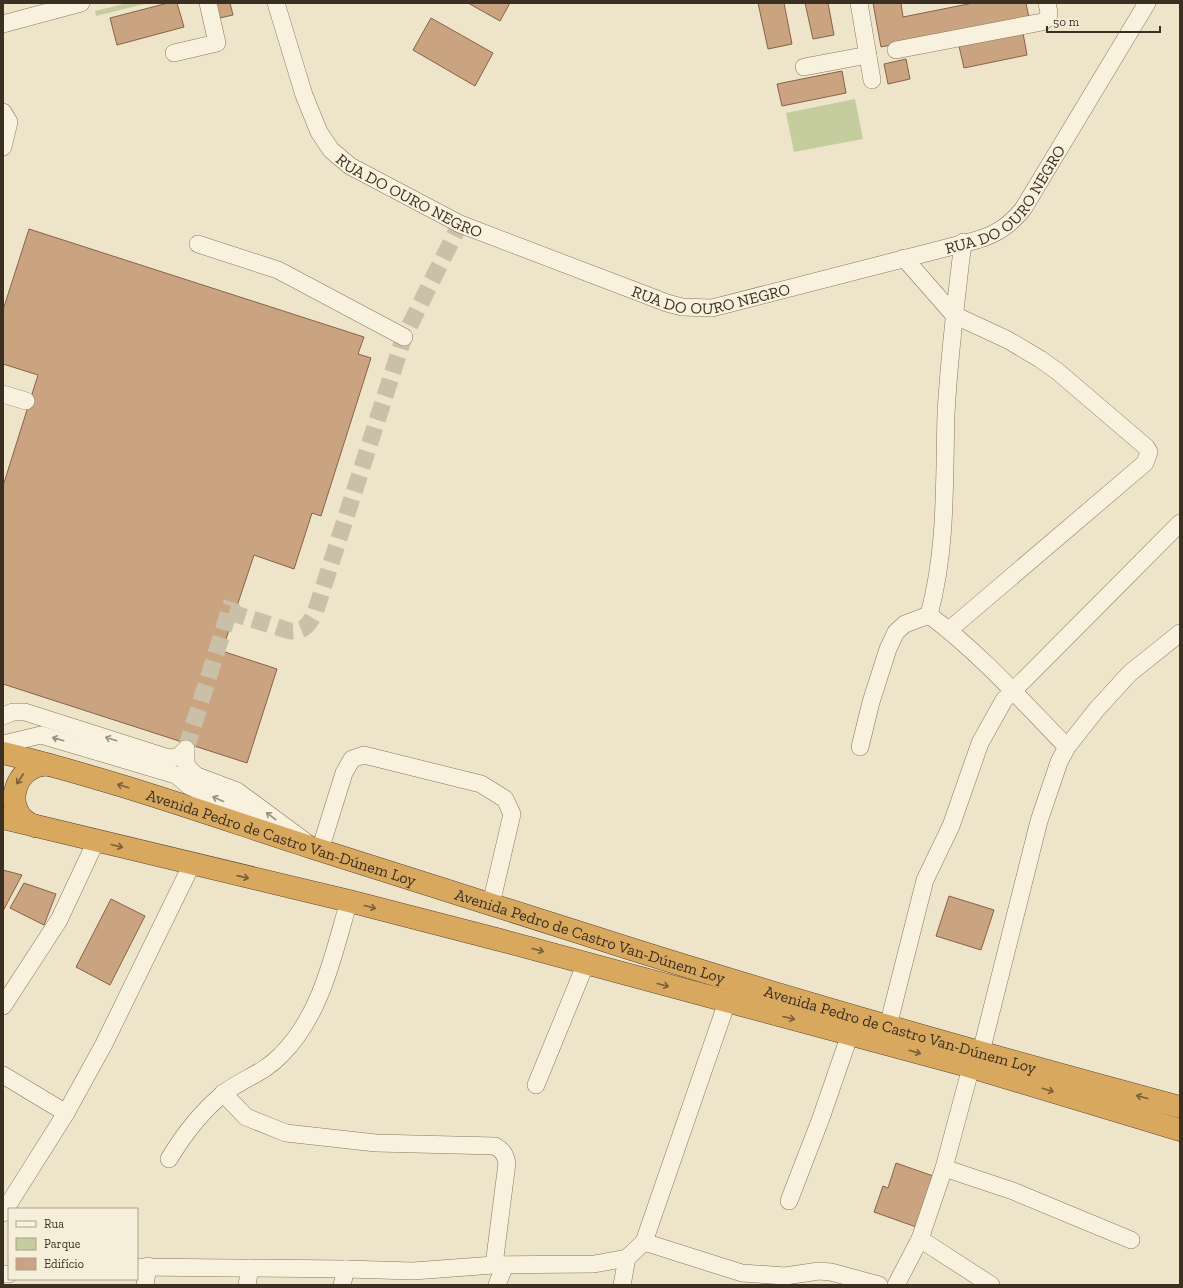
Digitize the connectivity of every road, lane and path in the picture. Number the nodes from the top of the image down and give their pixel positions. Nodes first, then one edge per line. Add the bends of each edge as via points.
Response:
1 (82, 3) edge
2 (208, 3) edge
3 (276, 3) edge
4 (859, 3) edge
5 (1047, 3) edge
6 (1147, 3) edge
7 (3, 24) edge
8 (896, 50) dead end
9 (174, 53) dead end
10 (868, 55) junction
11 (804, 68) dead end
12 (872, 80) dead end
13 (3, 112) edge
14 (3, 147) edge
15 (963, 242) junction
16 (198, 244) dead end
17 (904, 258) junction
18 (954, 315) junction
19 (404, 337) dead end
20 (3, 394) edge
21 (26, 401) dead end
22 (1180, 523) edge
23 (929, 616) junction
24 (949, 630) junction
25 (1180, 633) edge
26 (1013, 691) junction
27 (3, 716) edge
28 (3, 744) edge
29 (860, 747) dead end
30 (1067, 747) junction
31 (3, 753) edge
32 (53, 765) junction
33 (3, 818) edge
34 (38, 827) junction
35 (274, 835) junction
36 (96, 841) junction
37 (317, 849) junction
38 (192, 864) junction
39 (349, 901) junction
40 (491, 904) junction
41 (586, 963) junction
42 (727, 1002) junction
43 (3, 1006) edge
44 (888, 1026) junction
45 (850, 1034) junction
46 (976, 1060) junction
47 (3, 1075) edge
48 (536, 1085) dead end
49 (223, 1093) junction
50 (1180, 1107) edge
51 (66, 1113) junction
52 (1180, 1130) edge
53 (169, 1159) dead end
54 (944, 1168) junction
55 (789, 1201) dead end
56 (3, 1213) edge
57 (920, 1239) junction
58 (1131, 1240) dead end
59 (644, 1242) junction
60 (627, 1258) junction
61 (499, 1265) junction
62 (143, 1267) edge
63 (250, 1268) junction
64 (346, 1269) junction
65 (145, 1285) edge
66 (247, 1285) edge
67 (342, 1285) edge
68 (497, 1285) edge
69 (622, 1285) edge
70 (879, 1285) edge
71 (896, 1285) edge
72 (991, 1285) edge

1 - 7 street
2 - 9 street via 218,42
3 - 17 street, RUA DO OURO NEGRO via 309,109 319,132 331,150 350,166 460,224 667,303 696,308 726,305
4 - 10 street
5 - 8 street via 1048,18 1042,22
6 - 15 street, RUA DO OURO NEGRO via 1023,209 1001,230
10 - 11 street
10 - 12 street
13 - 14 street via 9,122
15 - 17 street, RUA DO OURO NEGRO
15 - 18 street
16 - 19 street via 278,270
17 - 18 street
18 - 23 street via 946,413 946,497 941,564
18 - 24 street via 1008,340 1040,359 1068,380 1149,452 1145,463
20 - 21 street
22 - 26 street
23 - 24 street
23 - 29 street via 905,624 896,632 888,649
24 - 26 street
25 - 30 street via 1130,673
26 - 30 street
26 - 44 street via 996,712 980,743 951,826 925,880
37 -> 27 street via 237,791 197,776 186,764 186,749 178,757 169,758 25,712 13,712
35 -> 28 street via 228,804 189,786 176,775 41,735
30 - 46 street via 1059,762 1039,821
31 - 32 highway, Avenida Pedro de Castro Van-Dúnem Loy
32 -> 34 highway via 43,764 28,770 20,777 14,791 14,801 20,816
35 -> 32 highway, Avenida Pedro de Castro Van-Dúnem Loy
33 - 34 highway, Avenida Pedro de Castro Van-Dúnem Loy
34 - 36 highway, Avenida Pedro de Castro Van-Dúnem Loy
35 - 37 highway, Avenida Pedro de Castro Van-Dúnem Loy
36 -> 38 highway, Avenida Pedro de Castro Van-Dúnem Loy
36 - 43 street via 59,920
37 - 40 highway, Avenida Pedro de Castro Van-Dúnem Loy
37 - 40 street via 344,773 352,759 364,755 481,784 505,799 512,814
38 -> 39 highway, Avenida Pedro de Castro Van-Dúnem Loy
38 - 51 street via 104,1044
39 -> 41 highway, Avenida Pedro de Castro Van-Dúnem Loy
39 - 49 street via 314,1009 299,1034 263,1071
40 - 44 highway, Avenida Pedro de Castro Van-Dúnem Loy
41 -> 42 highway, Avenida Pedro de Castro Van-Dúnem Loy
41 - 48 street
42 -> 45 highway, Avenida Pedro de Castro Van-Dúnem Loy
42 - 59 street
44 - 46 highway, Avenida Pedro de Castro Van-Dúnem Loy
45 -> 46 highway, Avenida Pedro de Castro Van-Dúnem Loy
45 - 55 street
50 -> 46 highway, Avenida Pedro de Castro Van-Dúnem Loy
46 -> 52 highway, Avenida Pedro de Castro Van-Dúnem Loy
46 - 54 street
47 - 51 street
49 - 53 street via 196,1119
49 - 61 street via 246,1117 286,1133 376,1143 495,1146 501,1149 507,1163
51 - 56 street
54 - 57 street
54 - 58 street via 1013,1191
57 - 71 street
57 - 72 street
59 - 60 street
59 - 70 street via 742,1273 785,1276 819,1271 831,1272
60 - 61 street via 594,1264
60 - 69 street
61 - 64 street via 413,1271
61 - 68 street
62 - 63 street
62 - 65 street
63 - 64 street
63 - 66 street
64 - 67 street

